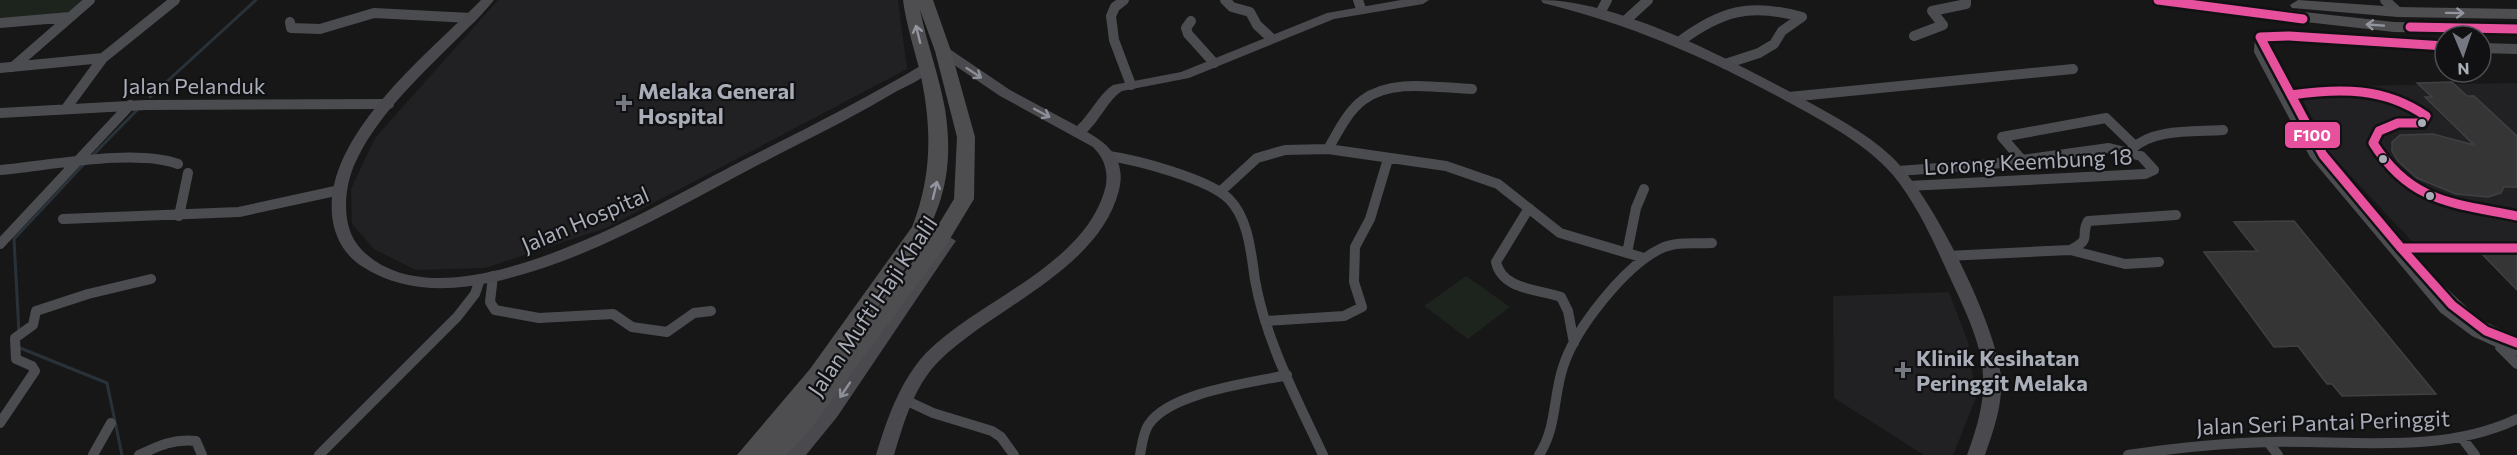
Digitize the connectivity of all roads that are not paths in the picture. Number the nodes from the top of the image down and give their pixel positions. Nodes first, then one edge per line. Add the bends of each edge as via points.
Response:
1 (90, 0) edge
2 (175, 0) edge
3 (488, 0) edge
4 (911, 0) edge
5 (924, 0) edge
6 (1124, 0) edge
7 (1225, 0) edge
8 (1423, 0) edge
9 (1547, 0) edge
10 (1648, 0) edge
11 (1966, 0) edge
12 (2158, 0) edge
13 (2245, 0) edge
14 (2385, 0) edge
15 (1385, 3) edge
16 (1360, 5) edge
17 (1603, 7) edge
18 (2398, 12) junction
19 (2517, 14) edge
20 (71, 17) junction
21 (471, 18) junction
22 (1191, 21) dead end
23 (1625, 21) junction
24 (290, 22) dead end
25 (0, 24) edge
26 (2517, 28) edge
27 (1914, 36) dead end
28 (2260, 37) junction
29 (1271, 38) junction
30 (1678, 42) junction
31 (2433, 45) edge
32 (2493, 48) edge
33 (2517, 49) edge
34 (944, 51) junction
35 (103, 58) junction
36 (1214, 63) junction
37 (1725, 64) junction
38 (12, 67) junction
39 (0, 68) edge
40 (2073, 69) dead end
41 (929, 74) junction
42 (1131, 85) junction
43 (1472, 89) dead end
44 (1789, 97) junction
45 (389, 104) junction
46 (130, 105) junction
47 (67, 107) junction
48 (0, 113) edge
49 (2223, 130) dead end
50 (1079, 132) junction
51 (1328, 148) junction
52 (2133, 148) junction
53 (1109, 156) junction
54 (1388, 159) junction
55 (2022, 160) junction
56 (73, 164) junction
57 (178, 164) dead end
58 (0, 170) edge
59 (1898, 171) junction
60 (188, 173) dead end
61 (1908, 186) junction
62 (1644, 189) dead end
63 (340, 190) junction
64 (1221, 191) junction
65 (964, 199) junction
66 (1529, 208) junction
67 (2176, 215) dead end
68 (179, 216) junction
69 (63, 219) dead end
70 (1712, 243) dead end
71 (0, 244) edge
72 (2070, 250) junction
73 (1627, 253) junction
74 (1947, 256) junction
75 (1644, 258) junction
76 (2159, 262) dead end
77 (487, 278) junction
78 (151, 279) dead end
79 (711, 311) dead end
80 (1265, 321) junction
81 (1574, 343) junction
82 (2517, 343) edge
83 (2497, 344) junction
84 (2517, 351) edge
85 (2517, 363) edge
86 (1287, 375) junction
87 (903, 399) junction
88 (2517, 419) edge
89 (0, 423) edge
90 (111, 423) dead end
91 (2462, 438) junction
92 (2268, 442) junction
93 (93, 455) edge
94 (139, 455) edge
95 (202, 455) edge
96 (319, 455) edge
97 (748, 455) edge
98 (773, 455) edge
99 (796, 455) edge
100 (885, 455) edge
101 (1014, 455) edge
102 (1140, 455) edge
103 (1323, 455) edge
104 (1539, 455) edge
105 (1976, 455) edge
106 (2128, 455) edge
107 (2278, 455) edge
108 (2475, 455) edge

1 - 20 street
2 - 35 street
3 - 21 street, Jalan Hospital
41 -> 4 highway, Jalan Mufti Haji Khalil
5 - 34 highway, Jalan Mufti Haji Khalil
6 - 42 street via 1114,10 1111,35
7 - 29 street via 1232,7 1250,12
8 - 15 street
9 - 17 street
10 - 23 street
11 - 27 street via 1966,4 1932,11 1944,25
26 -> 12 highway via 2347,23
13 - 18 highway
14 - 18 street
15 - 16 street
16 - 29 street
17 - 23 street
18 -> 19 highway
20 - 25 street
20 - 38 street
21 - 24 street via 374,13 309,30 291,28
21 - 45 street, Jalan Hospital
22 - 36 street via 1186,28 1188,34
23 - 30 street
28 - 31 street
28 - 82 street via 2323,155 2380,223 2452,305 2486,331
28 - 83 street via 2259,51 2314,154 2444,309
29 - 36 street
30 - 37 street
30 - 37 street via 1716,14 1749,5 1788,10 1802,16 1774,44
32 - 33 street
34 -> 50 street via 1005,93
34 - 65 highway, Jalan Mufti Haji Khalil via 966,136
35 - 38 street
35 - 47 street
36 - 42 street via 1176,78
37 - 44 street
38 - 39 street
40 - 44 street
41 - 77 street, Jalan Hospital via 904,81 620,231 573,252
97 -> 41 highway, Jalan Mufti Haji Khalil via 815,379 924,222 937,185 939,165
42 - 50 street via 1110,93 1095,117
43 - 51 street via 1398,89 1371,94 1347,117
44 - 59 street via 1869,145
45 - 46 street, Jalan Pelanduk
45 - 63 street, Jalan Hospital via 352,155
46 - 47 street, Jalan Pelanduk
46 - 56 street
47 - 48 street, Jalan Pelanduk
49 - 52 street via 2157,136
50 - 53 street
51 - 54 street
51 - 64 street via 1285,150 1257,158
52 - 55 street via 2094,149
52 - 55 street via 2106,118 2083,120 2002,137
52 - 61 street, Lorong Keembung 18 via 2154,170 2134,175
53 - 64 street
53 - 87 street via 1114,173 1112,194 1091,232 1049,270 934,356
54 - 66 street via 1446,166 1481,176 1514,194
54 - 80 street via 1370,219 1355,247 1354,282 1362,307 1344,316
55 - 59 street
56 - 57 street via 170,159
56 - 58 street
56 - 71 street
59 - 61 street
60 - 68 street
61 - 74 street
62 - 73 street
63 - 68 street via 252,211
63 - 77 street, Jalan Hospital via 339,214 344,237 358,256 378,270 419,282
64 - 80 street via 1243,222
65 - 98 highway via 938,242 798,429
65 -> 99 street, Jalan Mufti Haji Khalil via 955,230 931,267 831,412
66 - 73 street via 1560,233
66 - 81 street via 1496,262 1496,269 1511,282 1561,297
67 - 72 street via 2088,221 2084,241
68 - 69 street
70 - 75 street via 1662,248
72 - 74 street
72 - 76 street via 2125,264
73 - 75 street
74 - 105 street via 1980,325 1992,370 1991,410
75 - 81 street via 1590,317
77 - 79 street via 495,310 539,318 613,314 632,327 667,332 694,314
77 - 96 street via 457,317
78 - 89 street via 39,308 33,325 15,338 16,359 35,371
80 - 86 street
81 - 104 street via 1563,366 1550,433
83 - 84 street
83 - 85 street
86 - 102 street via 1181,401 1149,422
86 - 103 street
87 - 100 street
87 - 101 street via 933,413 992,431
88 - 91 street, Jalan Seri Pantai Peringgit via 2497,430
90 - 93 street
91 - 92 street, Jalan Seri Pantai Peringgit
91 - 108 street
92 - 106 street, Jalan Seri Pantai Peringgit via 2180,447
92 - 107 street
94 - 95 street via 172,441 188,440 196,441

